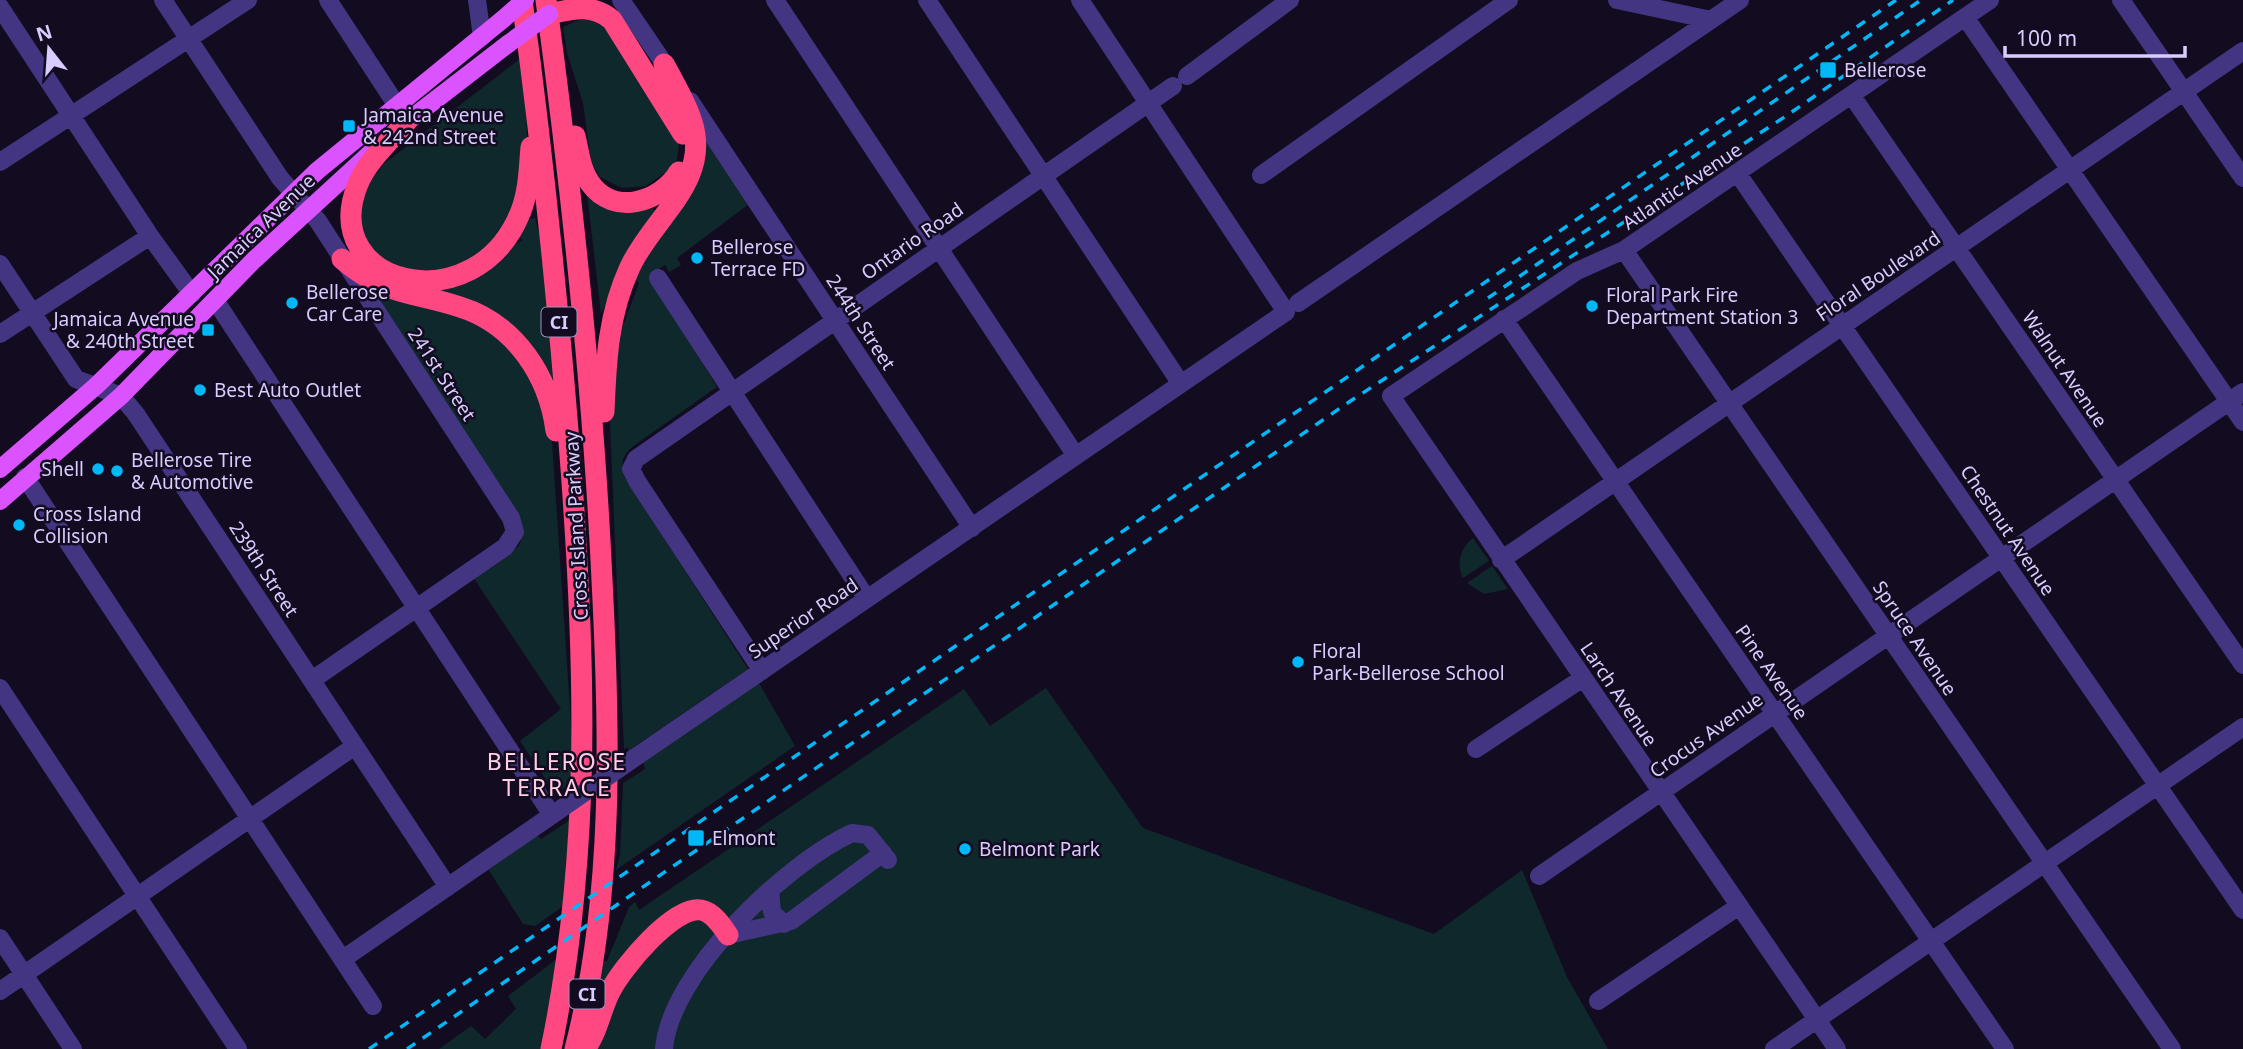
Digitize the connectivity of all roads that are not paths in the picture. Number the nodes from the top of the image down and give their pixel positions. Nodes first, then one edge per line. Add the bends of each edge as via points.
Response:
1 (163, 0) edge
2 (248, 0) edge
3 (328, 0) edge
4 (477, 0) edge
5 (524, 0) edge
6 (621, 0) edge
7 (775, 0) edge
8 (928, 0) edge
9 (1080, 0) edge
10 (1290, 0) edge
11 (1508, 0) edge
12 (1617, 0) edge
13 (1740, 0) edge
14 (1990, 0) edge
15 (2121, 0) edge
16 (560, 5) edge
17 (0, 7) edge
18 (1965, 18) junction
19 (1711, 20) junction
20 (482, 37) junction
21 (189, 39) junction
22 (2243, 51) edge
23 (664, 64) junction
24 (555, 67) junction
25 (2183, 92) junction
26 (1852, 96) junction
27 (536, 100) junction
28 (1148, 103) junction
29 (402, 113) junction
30 (71, 116) junction
31 (0, 163) edge
32 (2070, 170) junction
33 (1738, 174) junction
34 (1261, 175) dead end
35 (1044, 176) junction
36 (2243, 178) edge
37 (293, 194) junction
38 (307, 209) junction
39 (150, 236) junction
40 (939, 248) junction
41 (1956, 248) junction
42 (1624, 250) junction
43 (342, 260) junction
44 (0, 264) edge
45 (658, 278) dead end
46 (192, 294) junction
47 (215, 300) junction
48 (1292, 308) junction
49 (32, 313) junction
50 (1504, 319) junction
51 (835, 320) junction
52 (1842, 326) junction
53 (0, 334) edge
54 (1181, 384) junction
55 (96, 386) junction
56 (731, 392) junction
57 (121, 396) junction
58 (1391, 396) joint
59 (2236, 397) edge
60 (1729, 404) junction
61 (2243, 422) edge
62 (1076, 456) junction
63 (0, 469) edge
64 (25, 477) junction
65 (2116, 480) junction
66 (1615, 482) junction
67 (0, 501) edge
68 (598, 506) junction
69 (972, 528) junction
70 (576, 545) junction
71 (2002, 558) junction
72 (1501, 560) junction
73 (867, 599) junction
74 (416, 607) junction
75 (1888, 636) junction
76 (2243, 665) edge
77 (762, 671) junction
78 (1583, 678) junction
79 (312, 680) junction
80 (0, 688) edge
81 (1775, 713) junction
82 (2243, 727) edge
83 (355, 746) junction
84 (1476, 749) dead end
85 (2158, 786) junction
86 (1661, 792) junction
87 (552, 815) junction
88 (251, 818) junction
89 (2043, 863) junction
90 (1539, 876) dead end
91 (448, 887) junction
92 (770, 890) junction
93 (138, 897) junction
94 (1739, 906) junction
95 (2243, 909) edge
96 (784, 924) junction
97 (729, 935) junction
98 (0, 938) edge
99 (1931, 941) junction
100 (343, 959) junction
101 (24, 975) junction
102 (0, 991) edge
103 (1598, 1001) dead end
104 (373, 1006) dead end
105 (1817, 1020) junction
106 (73, 1049) edge
107 (238, 1049) edge
108 (551, 1049) edge
109 (575, 1049) edge
110 (585, 1049) edge
111 (664, 1049) edge
112 (1774, 1049) edge
113 (1837, 1049) edge
114 (2005, 1049) edge
115 (2172, 1049) edge

1 - 21 street, 241st Street
2 - 21 street
3 - 29 street
4 - 20 street
5 - 20 main road, Jamaica Avenue, bridge
5 - 27 highway, Cross Island Parkway / CI
6 - 23 street, 244th Street
7 - 40 street
8 - 35 street
9 - 28 street
10 - 28 street, Ontario Road
11 - 34 street
12 - 19 street
13 - 19 street, Superior Road
14 - 18 street, Atlantic Avenue
15 - 25 street
16 - 24 highway, Cross Island Parkway / CI
16 - 24 highway via 591,9 612,20 680,125 684,157 668,187 648,200 632,202 607,197 595,189 579,158
16 - 29 main road, Jamaica Avenue, bridge
17 - 30 street
18 - 26 street, Atlantic Avenue
18 - 32 street
19 - 48 street, Superior Road
20 - 29 main road, Jamaica Avenue
21 - 30 street
21 - 37 street, 241st Street
22 - 25 street, Floral Boulevard
23 - 51 street, 244th Street
23 - 68 highway via 692,122 696,163 684,189 638,251 617,298 608,344
24 - 68 highway, Cross Island Parkway / CI via 588,351
25 - 32 street, Floral Boulevard
25 - 36 street
26 - 33 street, Atlantic Avenue
26 - 41 street, Walnut Avenue
27 - 29 highway via 527,189 517,221 487,258 466,272 435,282 414,282 384,271 363,249 353,222 352,204 362,175
27 - 70 highway, Cross Island Parkway / CI
28 - 35 street, Ontario Road
28 - 48 street
29 - 37 main road, Jamaica Avenue
29 - 38 main road, Jamaica Avenue
30 - 31 street
30 - 39 street
32 - 41 street, Floral Boulevard
32 - 59 street
33 - 42 street, Atlantic Avenue
33 - 52 street, Chestnut Avenue
35 - 40 street, Ontario Road
35 - 54 street
37 - 38 street, 241st Street
37 - 46 main road, Jamaica Avenue
38 - 43 street, 241st Street
38 - 47 main road, Jamaica Avenue
39 - 46 street
39 - 49 street
40 - 51 street, Ontario Road
40 - 62 street
41 - 52 street, Floral Boulevard
41 - 65 street, Walnut Avenue
42 - 50 street, Atlantic Avenue via 1577,271
42 - 60 street, Spruce Avenue
43 - 70 highway via 390,290 472,311 497,325 525,354 551,404
43 - 74 street, 241st Street via 511,518 515,532 505,547
44 - 49 street
45 - 56 street
46 - 55 main road, Jamaica Avenue
47 - 57 main road, Jamaica Avenue
47 - 74 street
48 - 54 street, Superior Road
49 - 53 street
49 - 55 street via 76,379
50 - 58 street, Atlantic Avenue
50 - 66 street, Pine Avenue
51 - 56 street, Ontario Road
51 - 69 street, 244th Street
52 - 60 street, Floral Boulevard
52 - 71 street, Chestnut Avenue
54 - 62 street, Superior Road
55 - 57 street
55 - 63 main road, Jamaica Avenue
56 - 73 street
56 - 77 street, Ontario Road via 640,454 632,465 637,481
57 - 64 main road, Jamaica Avenue
57 - 79 street, 239th Street
58 - 72 street, Larch Avenue
59 - 61 street
59 - 65 street, Crocus Avenue
60 - 66 street, Floral Boulevard
60 - 75 street, Spruce Avenue
62 - 69 street, Superior Road
64 - 67 main road, Jamaica Avenue
64 - 88 street
65 - 71 street, Crocus Avenue
65 - 76 street, Walnut Avenue
66 - 72 street, Floral Boulevard
66 - 81 street, Pine Avenue
68 - 109 highway, Cross Island Parkway / CI via 607,684 606,817 594,948
69 - 73 street, Superior Road
70 - 108 highway, Cross Island Parkway / CI via 584,705 581,828 568,955
71 - 75 street, Crocus Avenue
71 - 85 street, Chestnut Avenue
72 - 78 street, Larch Avenue
73 - 77 street, Superior Road
74 - 79 street
74 - 87 street
75 - 81 street, Crocus Avenue
75 - 89 street, Spruce Avenue
77 - 87 street, Superior Road, bridge
78 - 84 street
78 - 86 street, Larch Avenue
79 - 83 street, 239th Street
80 - 93 street
81 - 86 street, Crocus Avenue
81 - 99 street, Pine Avenue
82 - 85 street
83 - 88 street
83 - 91 street, 239th Street
85 - 89 street
85 - 95 street, Chestnut Avenue
86 - 90 street, Crocus Avenue
86 - 94 street, Larch Avenue
87 - 91 street, Superior Road
88 - 93 street
88 - 100 street
89 - 99 street
89 - 115 street, Spruce Avenue
91 - 100 street, Superior Road
92 - 96 street via 772,912
92 - 96 street via 852,833 868,835 886,857
92 - 97 street via 737,921
93 - 101 street
93 - 107 street
94 - 103 street
94 - 105 street, Larch Avenue
96 - 97 street
97 - 110 highway via 712,915 700,909 671,923 619,975
97 - 111 street via 681,994
98 - 101 street
99 - 105 street
99 - 114 street, Pine Avenue
100 - 104 street
101 - 102 street
101 - 106 street
105 - 112 street
105 - 113 street, Larch Avenue

